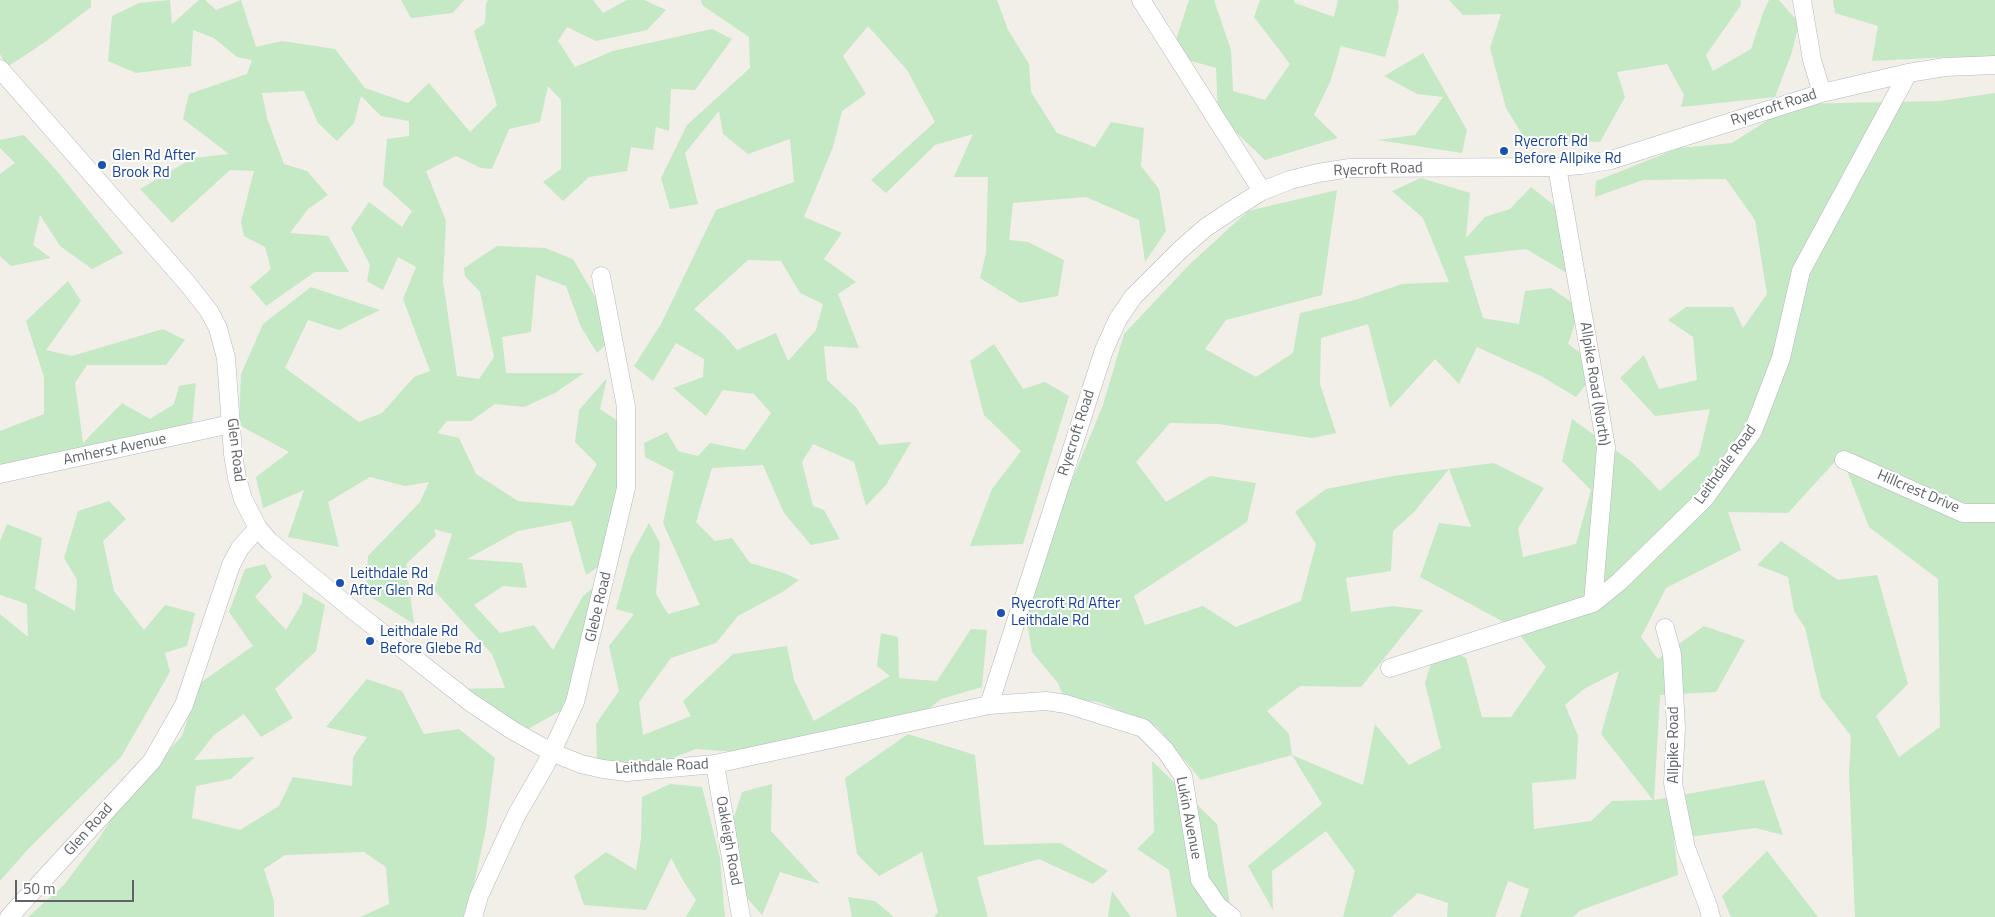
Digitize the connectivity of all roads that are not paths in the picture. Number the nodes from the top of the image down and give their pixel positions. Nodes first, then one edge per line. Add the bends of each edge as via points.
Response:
1 (1142, 0) edge
2 (1802, 0) edge
3 (1995, 65) edge
4 (0, 69) edge
5 (1908, 73) junction
6 (1822, 93) junction
7 (1557, 167) junction
8 (1262, 191) junction
9 (601, 276) dead end
10 (231, 424) junction
11 (1844, 460) dead end
12 (0, 474) edge
13 (1995, 513) edge
14 (258, 528) junction
15 (1594, 603) junction
16 (1665, 628) dead end
17 (1390, 668) dead end
18 (989, 705) junction
19 (551, 752) junction
20 (714, 764) junction
21 (9, 917) edge
22 (473, 917) edge
23 (741, 917) edge
24 (1232, 917) edge
25 (1711, 917) edge

1 - 8 street
2 - 6 street via 1812,60
3 - 5 street, Ryecroft Road
4 - 10 street, Glen Road via 209,311 218,328 226,358
5 - 6 street, Ryecroft Road
5 - 15 street, Leithdale Road via 1801,271 1781,358 1753,431 1705,498
6 - 7 street, Ryecroft Road via 1612,160
7 - 8 street, Ryecroft Road via 1350,168 1290,180
7 - 15 street, Allpike Road (North) via 1606,447
8 - 18 street, Ryecroft Road via 1205,228 1180,250 1134,297 1118,319 1104,350
9 - 19 street, Glebe Road via 626,407 626,488 575,702
10 - 12 street, Amherst Avenue
10 - 14 street, Glen Road via 237,478 243,499
11 - 13 street, Hillcrest Drive via 1963,512
14 - 19 street, Leithdale Road via 269,541 353,610 463,696
14 - 21 street, Glen Road via 240,548 231,565 184,705 152,762
15 - 17 street, Leithdale Road
16 - 25 street, Allpike Road via 1672,654 1676,728 1673,783 1686,848
18 - 20 street, Leithdale Road
18 - 24 street, Lukin Avenue via 1046,701 1143,728 1166,750 1183,776 1200,880 1218,906
19 - 20 street, Leithdale Road via 581,764 627,772
19 - 22 street, Glebe Road via 516,814 479,896
20 - 23 street, Oakleigh Road

